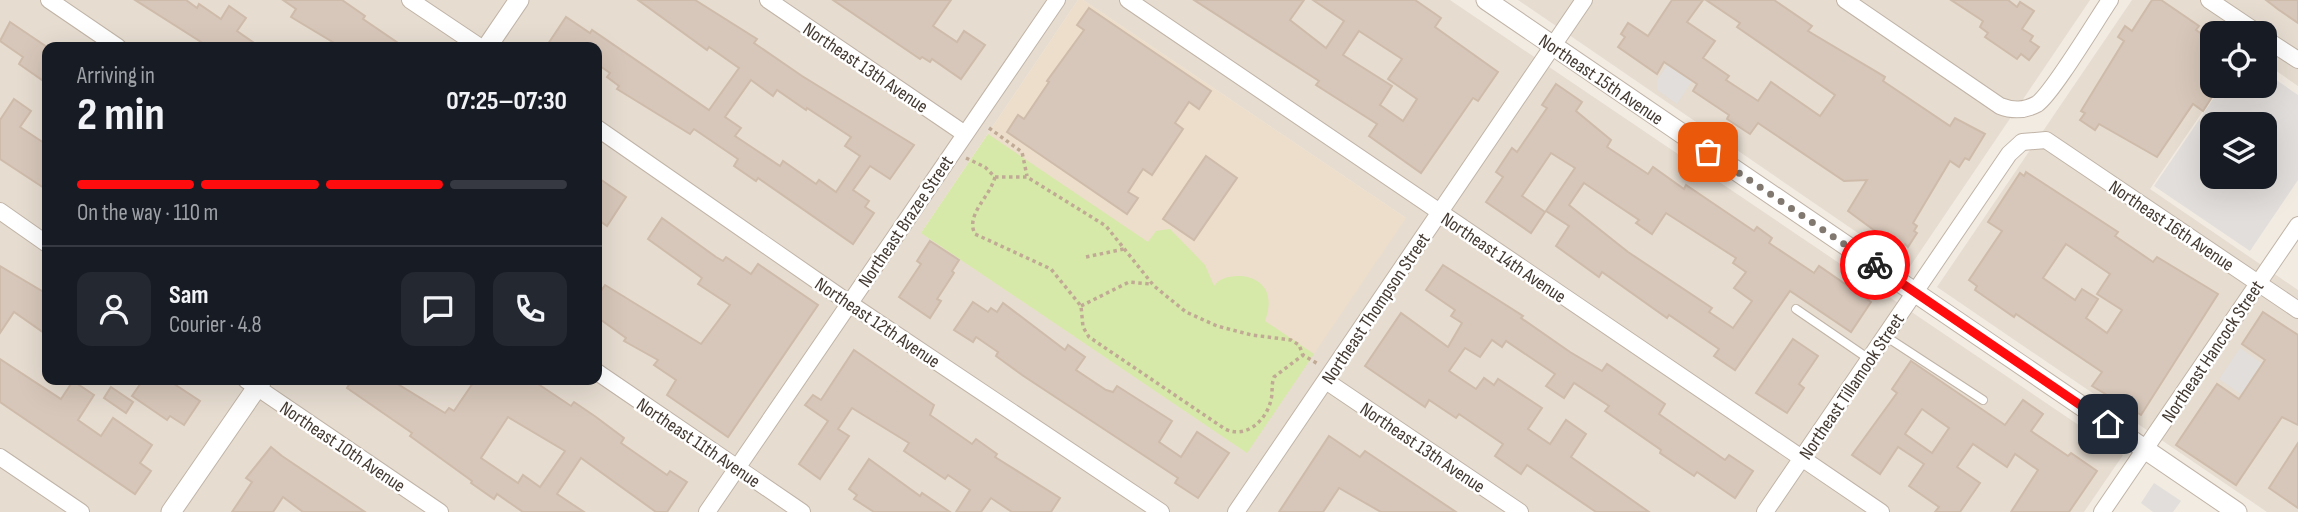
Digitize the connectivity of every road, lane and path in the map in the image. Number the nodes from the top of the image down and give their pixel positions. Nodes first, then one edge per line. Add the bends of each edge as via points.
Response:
1 (49, 0) edge
2 (410, 0) edge
3 (519, 0) edge
4 (768, 0) edge
5 (1057, 0) edge
6 (1128, 0) edge
7 (1486, 0) edge
8 (1584, 0) edge
9 (1845, 0) edge
10 (2110, 0) edge
11 (2209, 0) edge
12 (2240, 21) edge
13 (111, 42) edge
14 (473, 42) edge
15 (490, 42) edge
16 (1553, 46) junction
17 (2277, 46) edge
18 (2298, 60) edge
19 (976, 119) junction
20 (602, 131) edge
21 (965, 134) junction
22 (2046, 140) joint
23 (954, 150) junction
24 (995, 177) junction
25 (1027, 177) junction
26 (0, 211) edge
27 (1439, 214) junction
28 (2298, 225) edge
29 (42, 240) edge
30 (1124, 249) junction
31 (1086, 257) dead end
32 (2258, 283) junction
33 (1154, 286) junction
34 (1915, 293) junction
35 (849, 303) junction
36 (1082, 306) junction
37 (1796, 309) dead end
38 (2298, 310) edge
39 (1885, 336) junction
40 (1303, 355) junction
41 (1869, 359) junction
42 (602, 375) edge
43 (1326, 381) junction
44 (253, 385) edge
45 (259, 385) edge
46 (1983, 400) dead end
47 (2144, 449) junction
48 (0, 457) edge
49 (1801, 458) junction
50 (738, 468) junction
51 (81, 512) edge
52 (172, 512) edge
53 (440, 512) edge
54 (707, 512) edge
55 (802, 512) edge
56 (1161, 512) edge
57 (1236, 512) edge
58 (1520, 512) edge
59 (1765, 512) edge
60 (1881, 512) edge
61 (2102, 512) edge
62 (2237, 512) edge

1 - 13 street
2 - 14 street
3 - 15 street
4 - 21 street, Northeast 13th Avenue
5 - 19 street, Northeast Brazee Street
6 - 27 street, Northeast 14th Avenue
7 - 16 street, Northeast 15th Avenue
8 - 16 street, Northeast Thompson Street
9 - 10 street via 2012,110 2025,109 2043,98
11 - 12 street
16 - 27 street, Northeast Thompson Street
16 - 34 street, Northeast 15th Avenue
17 - 18 street
19 - 21 street, Northeast Brazee Street
19 - 25 path via 1021,152
20 - 35 street, Northeast 12th Avenue
21 - 23 street, Northeast Brazee Street
22 - 32 street, Northeast 16th Avenue
22 - 34 street, Northeast Tillamook Street via 2022,142 2009,154
23 - 24 path
23 - 35 street, Northeast Brazee Street
24 - 25 path
24 - 36 path via 971,221 975,234 1051,269
25 - 30 path via 1106,226
26 - 29 street
27 - 43 street, Northeast Thompson Street
27 - 49 street, Northeast 14th Avenue
28 - 32 street, Northeast Hancock Street
30 - 31 path
30 - 33 path
32 - 38 street, Northeast 16th Avenue
32 - 47 street, Northeast Hancock Street
33 - 36 path via 1129,282
33 - 40 path via 1201,320 1252,335 1291,340
34 - 39 street, Northeast Tillamook Street
34 - 47 street, Northeast 15th Avenue
35 - 50 street, Northeast Brazee Street
35 - 56 street, Northeast 12th Avenue
36 - 40 path via 1083,327 1089,337 1220,426 1238,433 1261,419 1271,400 1274,377
37 - 41 lane
39 - 41 street, Northeast Tillamook Street
39 - 46 lane
40 - 43 path via 1322,367
41 - 49 street, Northeast Tillamook Street
42 - 50 street, Northeast 11th Avenue
43 - 57 street, Northeast Thompson Street
43 - 58 street, Northeast 13th Avenue
44 - 52 street
45 - 53 street, Northeast 10th Avenue
47 - 61 street, Northeast Hancock Street
47 - 62 street, Northeast 15th Avenue
48 - 51 street
49 - 59 street, Northeast Tillamook Street
49 - 60 street, Northeast 14th Avenue
50 - 54 street, Northeast Brazee Street
50 - 55 street, Northeast 11th Avenue

